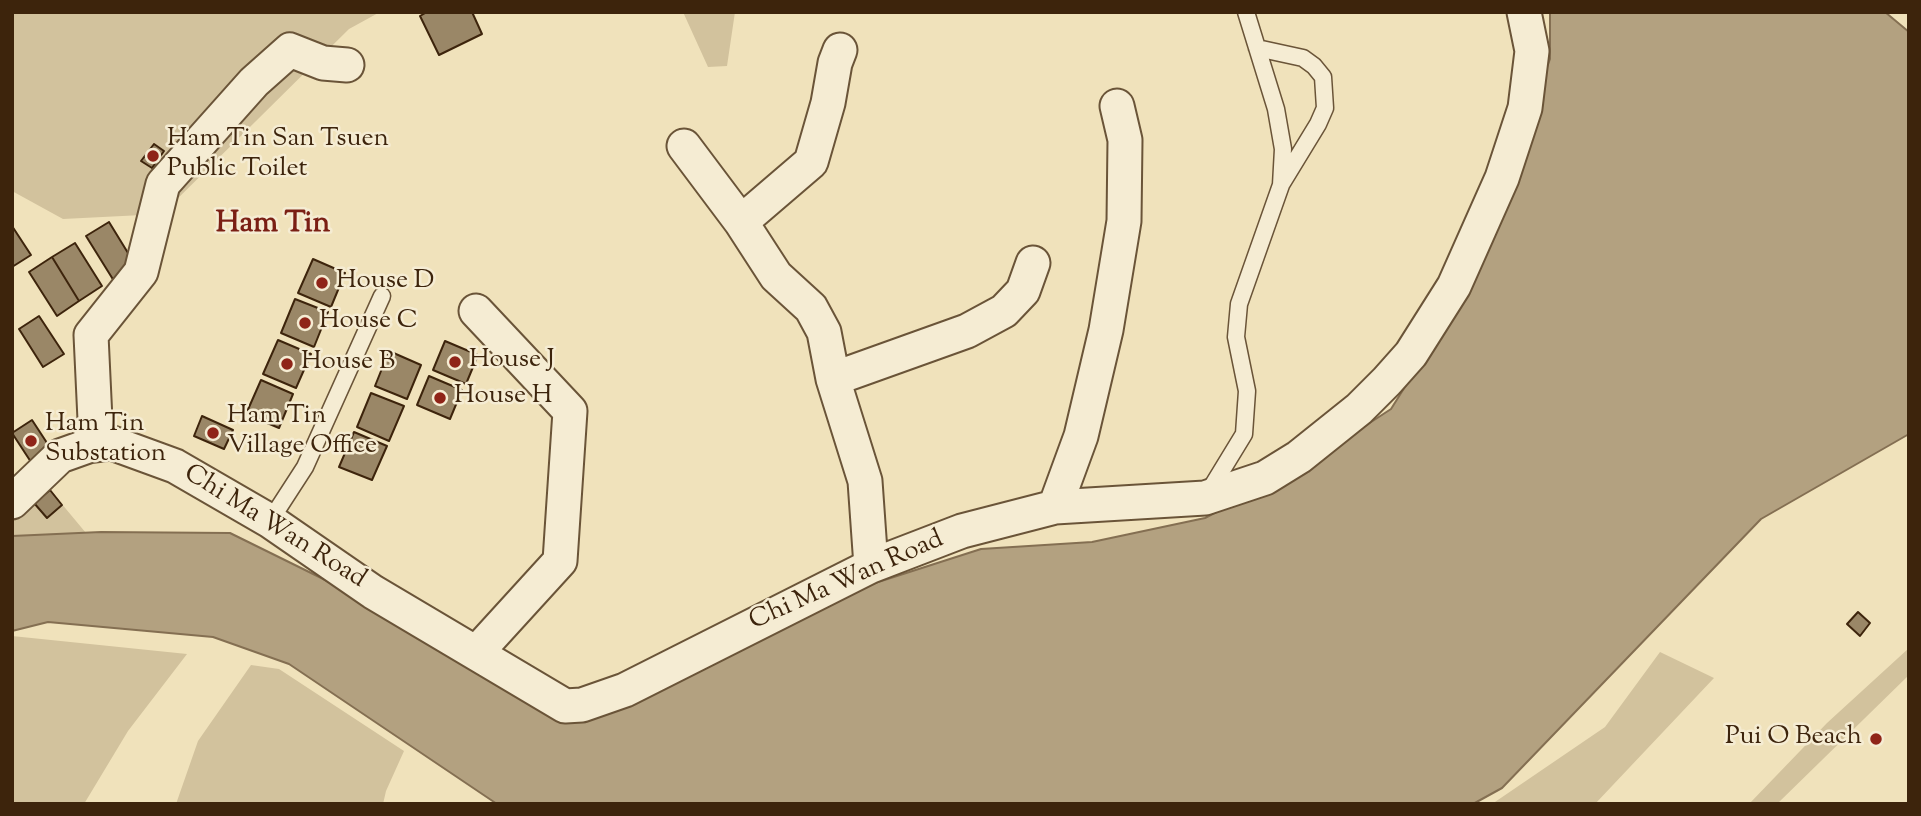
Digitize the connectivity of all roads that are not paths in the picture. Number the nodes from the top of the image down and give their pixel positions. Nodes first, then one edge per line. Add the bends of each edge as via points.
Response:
1 (1245, 12) edge
2 (1524, 12) edge
3 (1257, 48) junction
4 (841, 50) dead end
5 (347, 65) dead end
6 (1117, 106) dead end
7 (684, 146) dead end
8 (1281, 185) junction
9 (741, 222) junction
10 (1033, 263) dead end
11 (382, 296) dead end
12 (476, 311) dead end
13 (832, 379) junction
14 (88, 446) junction
15 (1205, 498) junction
16 (12, 502) edge
17 (1055, 507) junction
18 (270, 521) junction
19 (871, 566) junction
20 (477, 652) junction

1 - 3 lane
2 - 15 street, Chi Ma Wan Road via 1532,51 1525,108 1506,166 1454,286 1411,354 1359,409 1299,457 1265,478
3 - 8 lane via 1276,109 1283,149
3 - 8 lane via 1303,58 1323,77 1325,108
4 - 9 street via 811,162
5 - 14 street via 323,63 290,50 254,82 163,184 141,272 91,335 94,420
6 - 17 street via 1125,140 1124,221 1106,330 1084,422
7 - 9 street
8 - 15 lane via 1238,304 1236,337 1247,391 1244,434
9 - 13 street via 775,276 811,308 824,332
10 - 13 street via 1023,291 1004,311 967,331
11 - 18 lane via 305,467
12 - 20 street via 570,411 560,561
13 - 19 street via 865,481
14 - 16 street, Chi Ma Wan Road via 60,456
14 - 18 street, Chi Ma Wan Road via 112,443 175,466
15 - 17 street, Chi Ma Wan Road
17 - 19 street, Chi Ma Wan Road via 962,531
18 - 20 street, Chi Ma Wan Road via 373,592
19 - 20 street, Chi Ma Wan Road via 625,690 582,705 565,706

